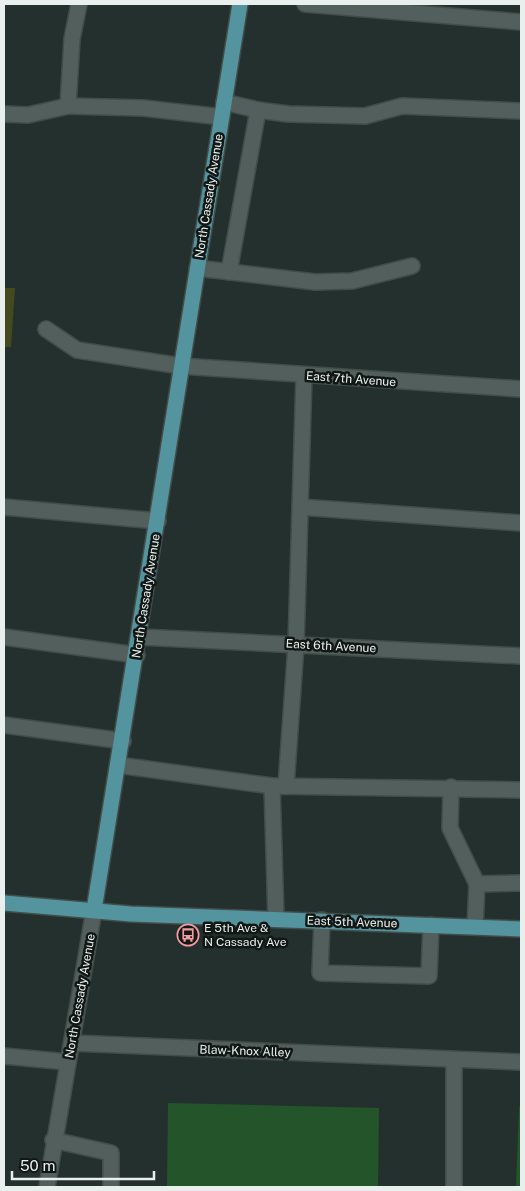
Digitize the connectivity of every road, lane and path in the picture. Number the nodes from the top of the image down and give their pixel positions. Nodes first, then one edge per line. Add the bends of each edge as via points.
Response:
1 (78, 4) edge
2 (240, 4) edge
3 (305, 4) edge
4 (521, 22) edge
5 (224, 102) junction
6 (68, 106) junction
7 (258, 110) junction
8 (521, 112) edge
9 (4, 114) edge
10 (222, 118) junction
11 (412, 266) dead end
12 (197, 268) junction
13 (229, 272) junction
14 (46, 329) dead end
15 (181, 366) junction
16 (304, 375) junction
17 (521, 389) edge
18 (4, 507) edge
19 (300, 507) junction
20 (158, 521) junction
21 (521, 523) edge
22 (4, 637) edge
23 (140, 637) junction
24 (296, 645) junction
25 (137, 655) junction
26 (521, 656) edge
27 (4, 725) edge
28 (123, 741) junction
29 (118, 765) junction
30 (279, 786) junction
31 (451, 787) junction
32 (521, 790) edge
33 (521, 883) edge
34 (477, 884) junction
35 (4, 904) edge
36 (94, 910) junction
37 (276, 919) junction
38 (322, 920) junction
39 (431, 925) junction
40 (475, 926) junction
41 (521, 929) edge
42 (72, 1043) junction
43 (4, 1056) edge
44 (454, 1060) junction
45 (68, 1062) junction
46 (521, 1062) edge
47 (53, 1140) junction
48 (46, 1187) edge
49 (111, 1187) edge
50 (454, 1187) edge

1 - 6 street
2 - 5 main road, North Cassady Avenue
3 - 4 street
5 - 7 street
5 - 10 main road, North Cassady Avenue
6 - 9 street via 28,115
6 - 10 street via 143,108
7 - 8 street via 365,116 402,106
7 - 13 street
10 - 12 main road, North Cassady Avenue
11 - 13 street via 352,281 324,282
12 - 13 street
12 - 15 main road, North Cassady Avenue
14 - 15 street, East 7th Avenue via 78,350
15 - 16 street, East 7th Avenue
15 - 20 main road, North Cassady Avenue
16 - 17 street, East 7th Avenue
16 - 19 street
18 - 20 street
19 - 21 street
19 - 24 street
20 - 23 main road, North Cassady Avenue
22 - 25 street
23 - 24 street, East 6th Avenue
23 - 25 main road, North Cassady Avenue
24 - 26 street, East 6th Avenue
24 - 30 street
25 - 28 main road, North Cassady Avenue
27 - 28 street
28 - 29 main road, North Cassady Avenue
29 - 30 street
29 - 36 main road, North Cassady Avenue
30 - 31 street
30 - 37 street
31 - 32 street
31 - 34 street via 450,828
33 - 34 street
34 - 40 street
35 - 36 main road, East 5th Avenue
36 - 37 main road, East 5th Avenue
36 - 42 street, North Cassady Avenue
37 - 38 main road, East 5th Avenue
38 - 39 main road, East 5th Avenue
38 - 39 street via 320,974 429,976
39 - 40 main road, East 5th Avenue
40 - 41 main road, East 5th Avenue
42 - 44 street, Blaw-Knox Alley
42 - 45 street, North Cassady Avenue
43 - 45 street
44 - 46 street, Blaw-Knox Alley
44 - 50 street
45 - 47 street, North Cassady Avenue
47 - 48 street, North Cassady Avenue
47 - 49 street via 111,1153

